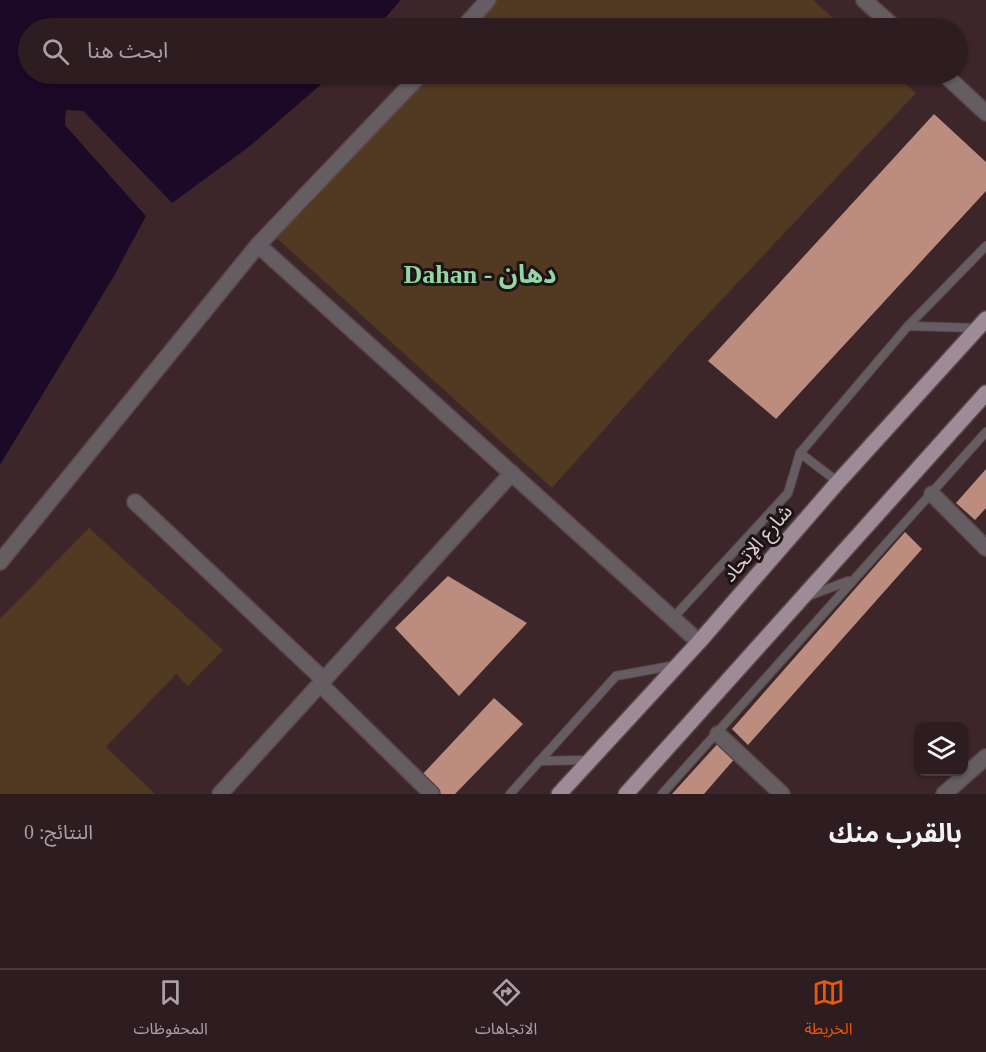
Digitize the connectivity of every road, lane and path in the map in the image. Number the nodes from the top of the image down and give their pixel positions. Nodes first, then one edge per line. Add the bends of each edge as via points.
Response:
1 (488, 0) edge
2 (864, 0) edge
3 (472, 18) edge
4 (884, 18) edge
5 (411, 84) edge
6 (955, 84) edge
7 (986, 112) edge
8 (258, 244) junction
9 (986, 246) edge
10 (982, 323) edge
11 (908, 326) junction
12 (986, 393) edge
13 (986, 432) edge
14 (800, 453) junction
15 (512, 473) junction
16 (838, 482) junction
17 (932, 494) junction
18 (135, 502) dead end
19 (986, 548) edge
20 (0, 562) edge
21 (851, 580) junction
22 (802, 599) junction
23 (673, 619) junction
24 (699, 642) junction
25 (678, 664) junction
26 (322, 682) junction
27 (718, 734) junction
28 (986, 757) edge
29 (589, 760) junction
30 (538, 761) junction
31 (220, 794) edge
32 (432, 794) edge
33 (510, 794) edge
34 (559, 794) edge
35 (626, 794) edge
36 (662, 794) edge
37 (782, 794) edge
38 (944, 794) edge

1 - 3 street
2 - 4 street
5 - 8 street
6 - 7 street
8 - 15 street
8 - 20 street
9 - 11 lane
10 - 11 lane
10 - 16 main road, شارع الإتحاد
11 - 14 lane
12 - 22 main road
13 - 17 lane
14 - 16 lane
14 - 23 lane via 788,493
15 - 23 street
15 - 26 street
16 - 24 main road, شارع الإتحاد
17 - 19 street
17 - 21 lane
18 - 26 street
21 - 22 lane
21 - 27 lane
22 - 35 main road
23 - 24 street
24 - 25 main road, شارع الإتحاد
25 - 29 main road, شارع الإتحاد
25 - 30 lane via 616,676
26 - 31 street
26 - 32 street
27 - 36 lane
27 - 37 street
28 - 38 street
29 - 30 lane
29 - 34 main road, شارع الإتحاد
30 - 33 lane

